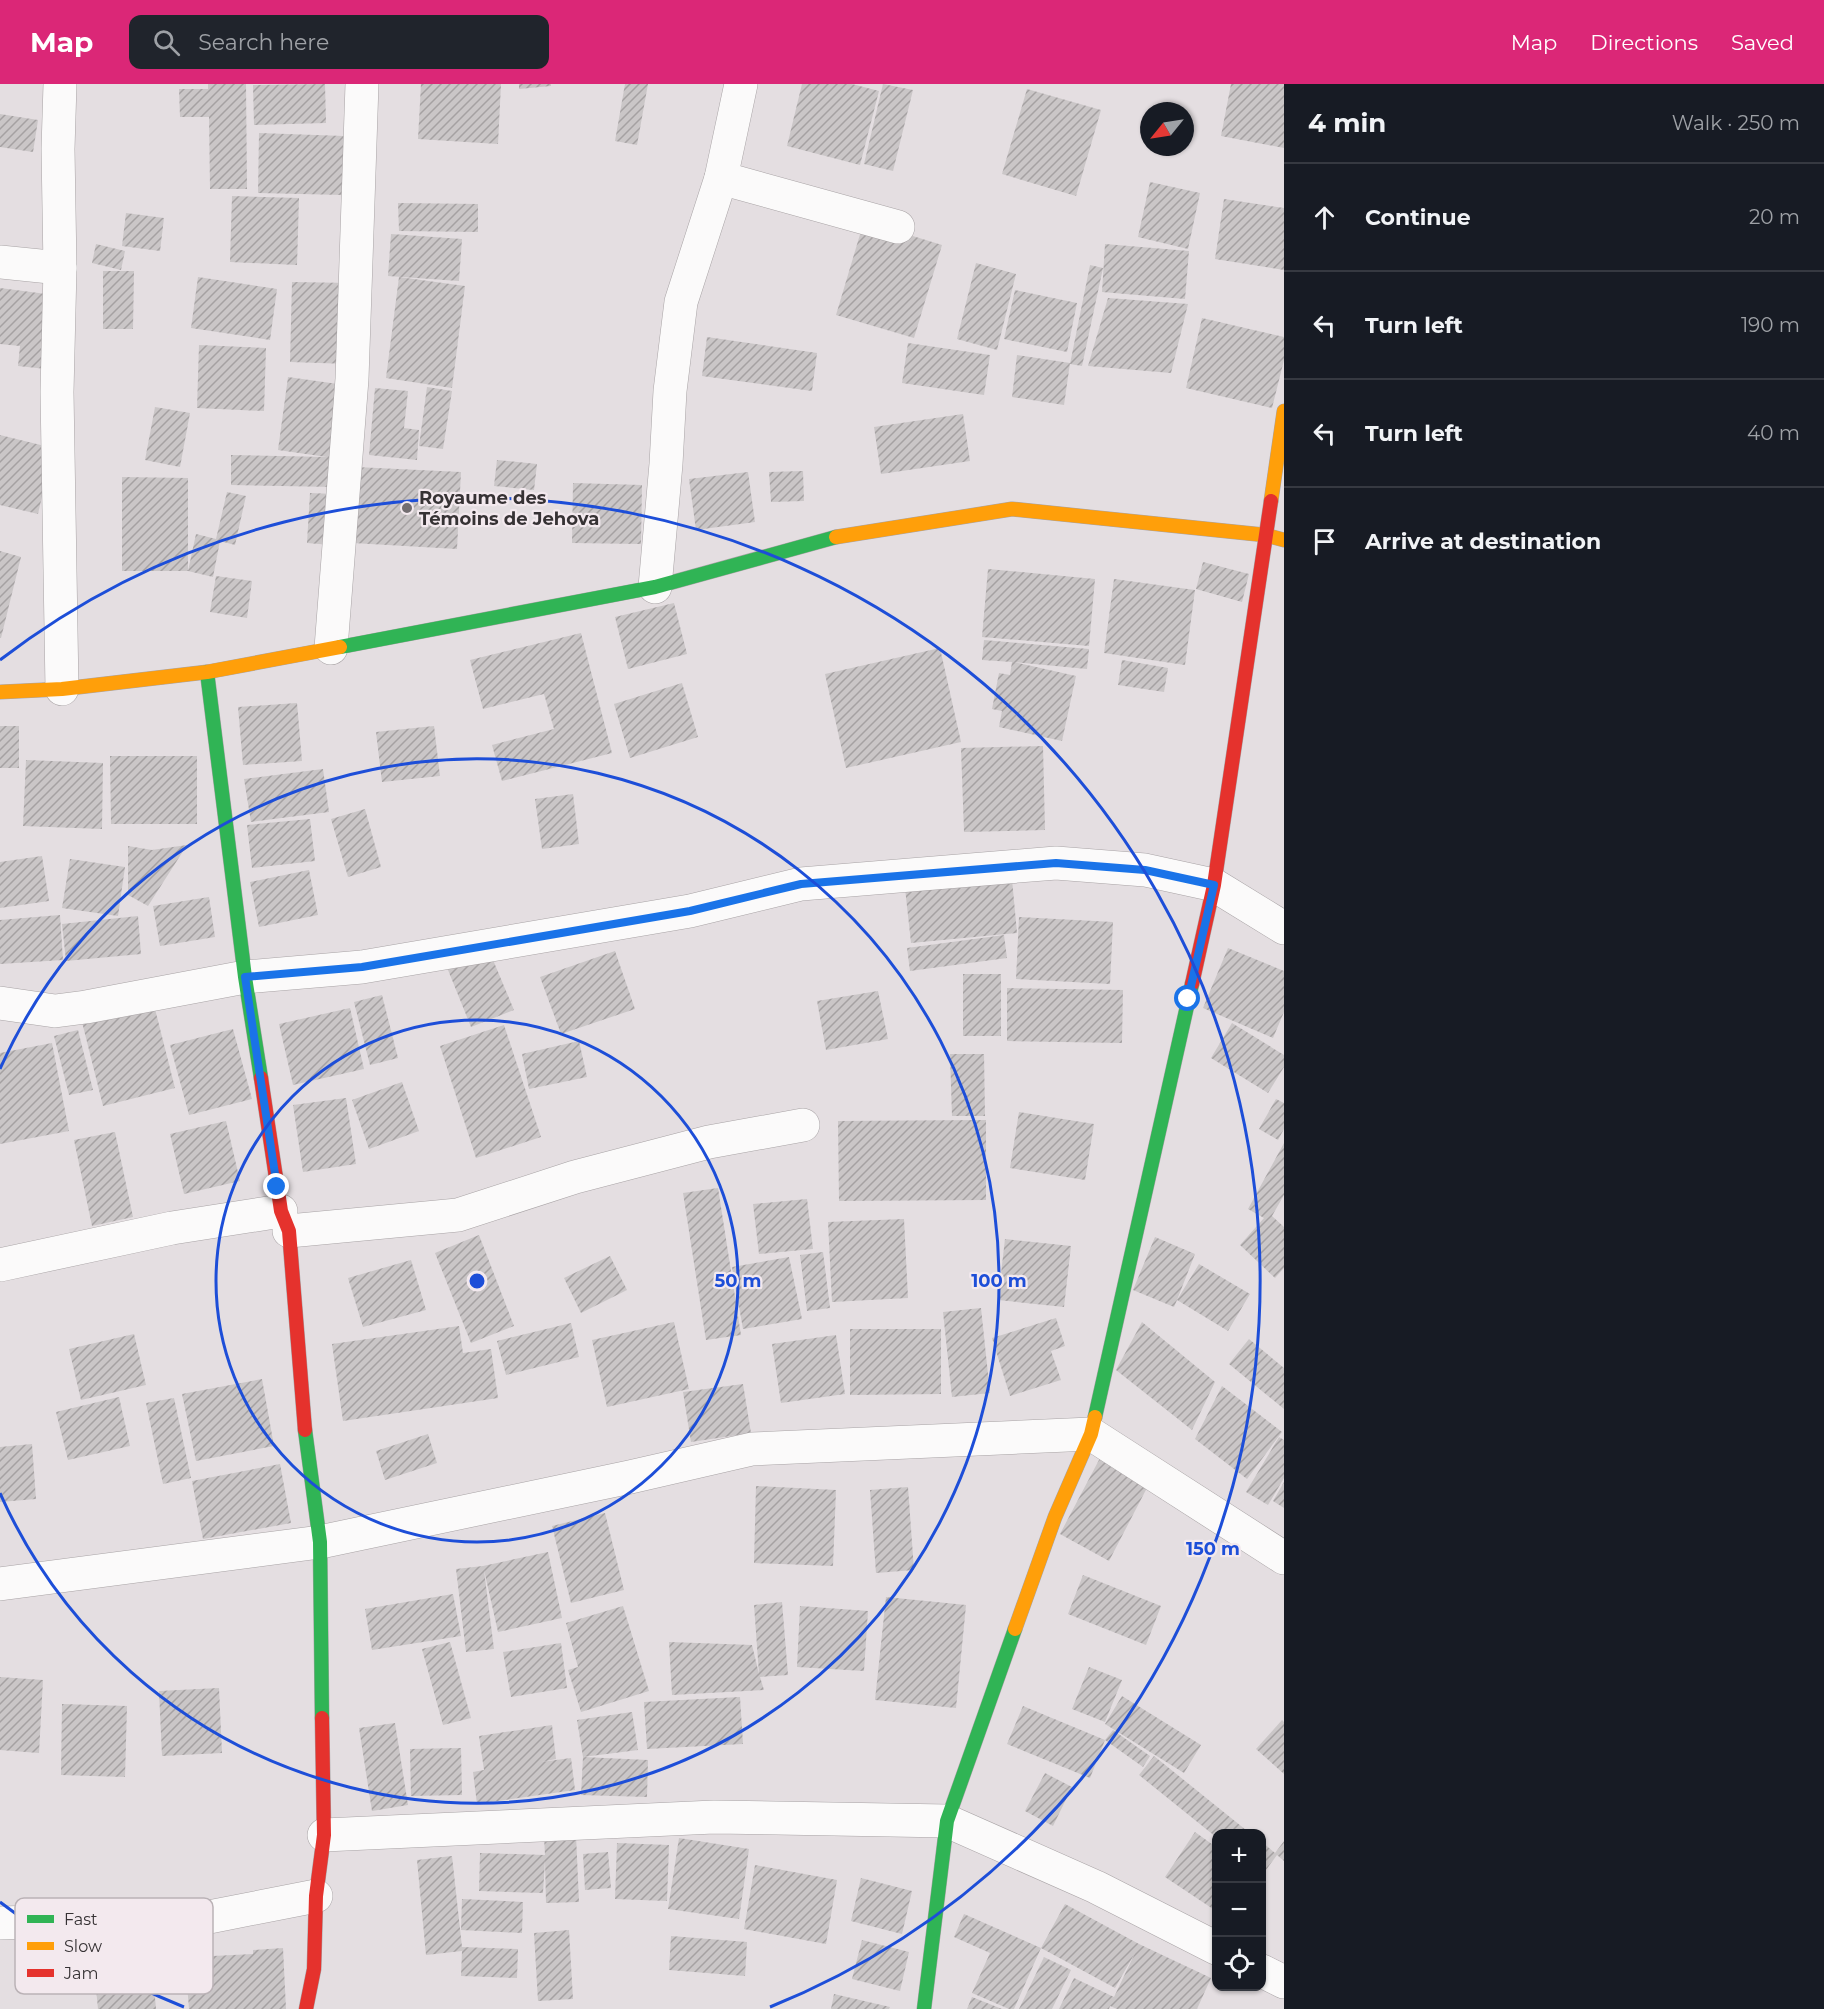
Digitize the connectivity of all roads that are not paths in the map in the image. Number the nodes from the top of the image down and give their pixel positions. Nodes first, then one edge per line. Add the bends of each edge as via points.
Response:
1 (60, 84) edge
2 (362, 84) edge
3 (741, 84) edge
4 (721, 178) junction
5 (898, 227) dead end
6 (0, 262) edge
7 (60, 267) junction
8 (1284, 411) edge
9 (1265, 535) junction
10 (1284, 540) edge
11 (655, 587) junction
12 (331, 648) junction
13 (207, 672) junction
14 (62, 689) junction
15 (0, 692) edge
16 (1214, 885) junction
17 (1284, 928) edge
18 (245, 977) junction
19 (0, 1003) edge
20 (803, 1125) dead end
21 (285, 1221) junction
22 (0, 1265) edge
23 (1091, 1434) junction
24 (320, 1542) junction
25 (1284, 1558) edge
26 (0, 1584) edge
27 (947, 1821) junction
28 (324, 1835) junction
29 (316, 1896) junction
30 (213, 1916) edge
31 (0, 1923) edge
32 (15, 1923) edge
33 (1212, 1946) edge
34 (1266, 1973) edge
35 (1284, 1982) edge
36 (306, 2009) edge
37 (924, 2009) edge

1 - 7 street
2 - 12 street via 352,379
3 - 4 street
4 - 5 street
4 - 11 street via 681,302
6 - 7 street
7 - 14 street via 57,392
8 - 9 street
9 - 10 street
9 - 11 street via 1012,509 835,537
9 - 16 street
11 - 12 street
12 - 13 street
13 - 14 street
13 - 18 street
14 - 15 street
16 - 17 street
16 - 18 street via 1145,870 1056,863 801,884 690,911 362,967
16 - 23 street
18 - 19 street via 55,1011
18 - 21 street
20 - 21 street via 709,1142 574,1177 458,1215
21 - 22 street via 172,1228
21 - 24 street via 305,1436
23 - 24 street via 752,1449
23 - 25 street
23 - 27 street via 1055,1517
24 - 26 street
24 - 28 street
27 - 28 street via 714,1817
27 - 33 street via 1096,1887
27 - 37 street
28 - 29 street
29 - 30 street
29 - 36 street via 314,1969
31 - 32 street
34 - 35 street

